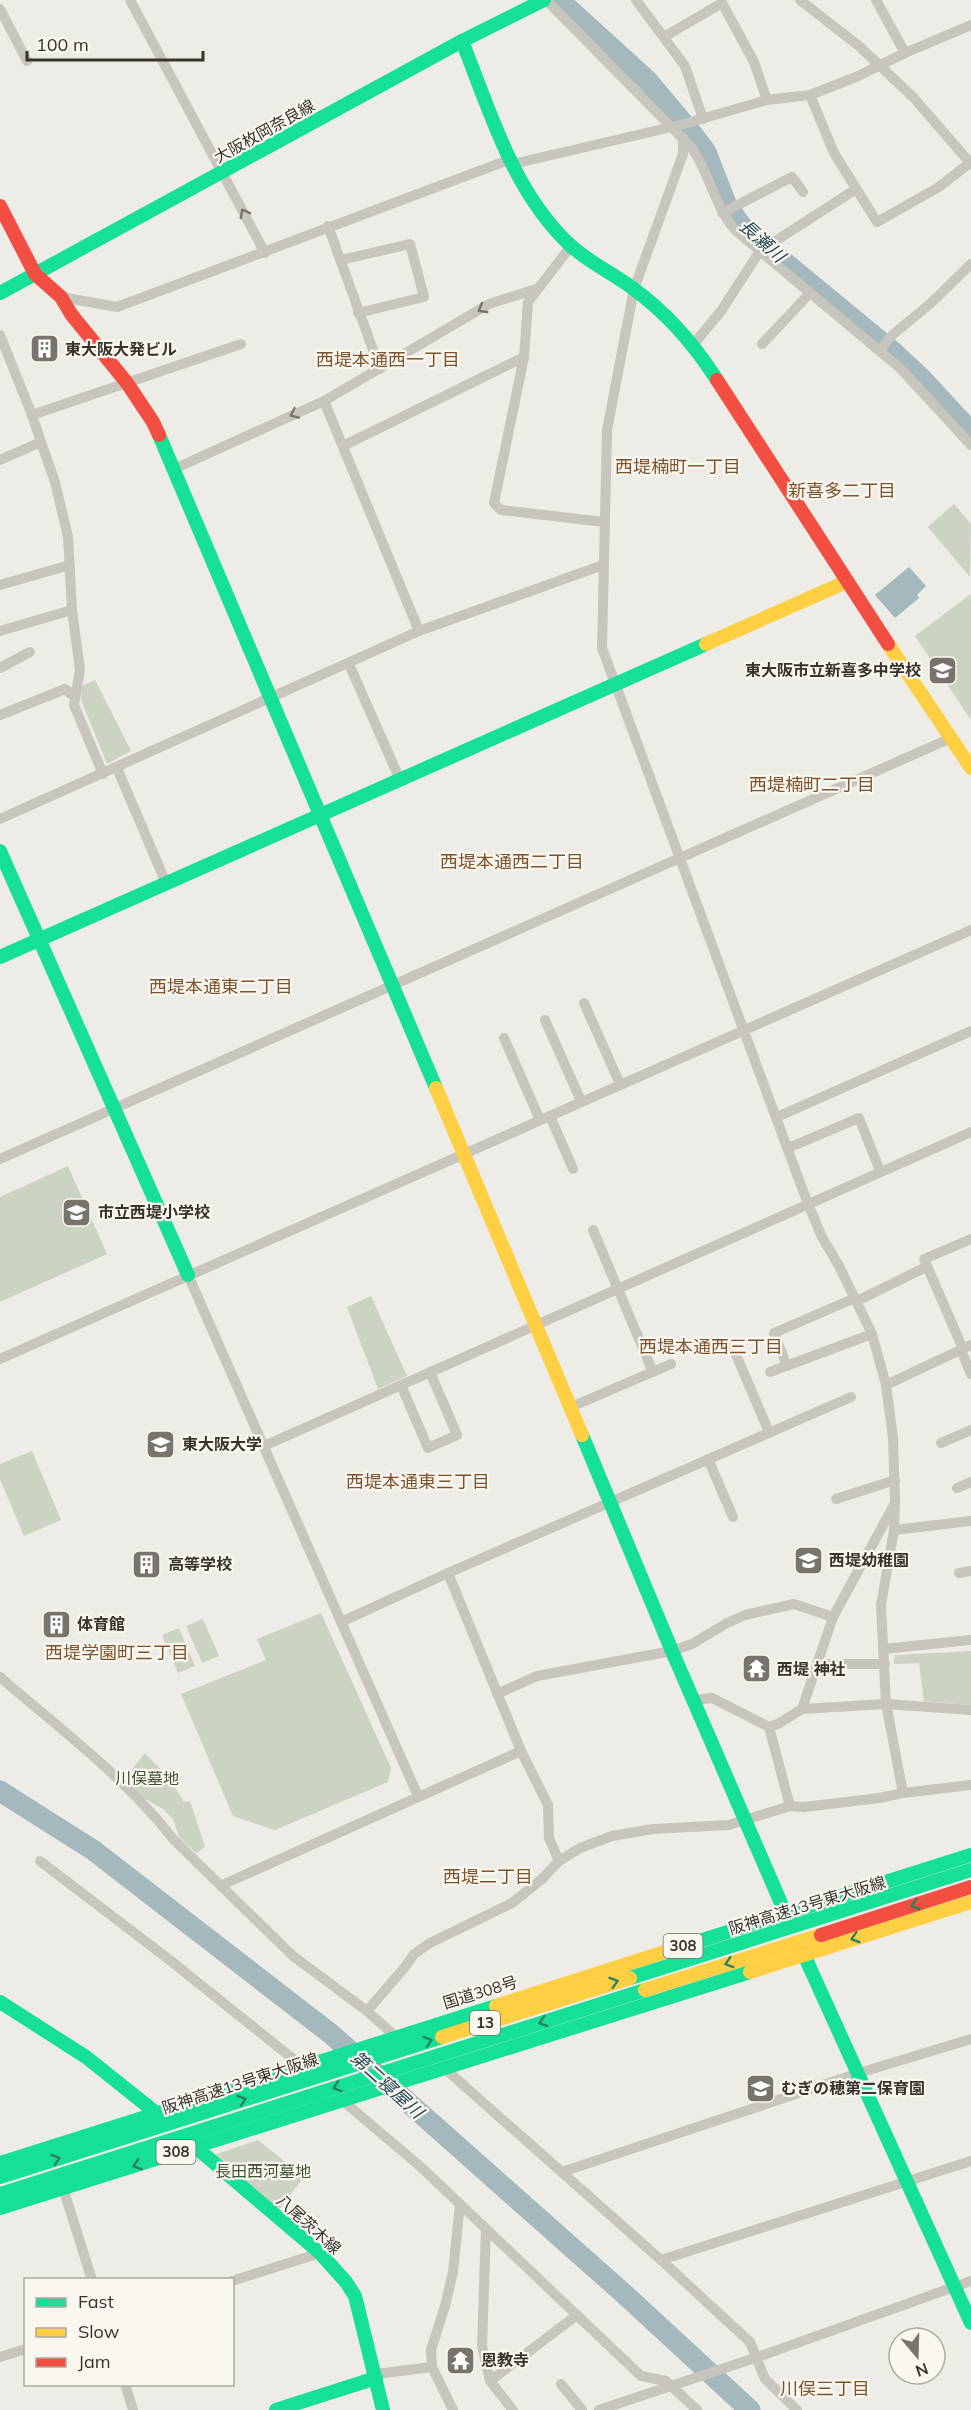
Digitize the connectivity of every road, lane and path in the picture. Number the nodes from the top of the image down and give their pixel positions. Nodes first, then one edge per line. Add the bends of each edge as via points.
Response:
1 (130, 0) edge
2 (545, 0) edge
3 (636, 0) edge
4 (800, 0) edge
5 (876, 0) edge
6 (0, 9) edge
7 (971, 25) edge
8 (664, 37) junction
9 (462, 41) junction
10 (905, 53) junction
11 (27, 61) dead end
12 (879, 66) junction
13 (810, 95) junction
14 (767, 100) junction
15 (703, 119) junction
16 (680, 124) junction
17 (684, 138) junction
18 (512, 162) junction
19 (970, 163) edge
20 (222, 173) junction
21 (856, 189) junction
22 (803, 192) dead end
23 (0, 206) edge
24 (727, 211) junction
25 (328, 226) junction
26 (571, 246) junction
27 (764, 248) junction
28 (265, 253) junction
29 (341, 260) junction
30 (969, 271) edge
31 (35, 274) junction
32 (536, 289) junction
33 (634, 289) junction
34 (0, 293) edge
35 (810, 293) junction
36 (61, 297) junction
37 (358, 313) junction
38 (0, 335) edge
39 (241, 344) dead end
40 (762, 344) dead end
41 (693, 345) junction
42 (884, 345) junction
43 (524, 357) junction
44 (380, 369) junction
45 (127, 382) junction
46 (324, 401) junction
47 (32, 415) junction
48 (41, 442) junction
49 (970, 443) edge
50 (343, 446) junction
51 (0, 460) edge
52 (174, 469) junction
53 (604, 522) junction
54 (70, 565) junction
55 (603, 565) junction
56 (846, 582) junction
57 (0, 585) edge
58 (72, 610) junction
59 (0, 631) edge
60 (419, 631) junction
61 (30, 652) dead end
62 (349, 664) junction
63 (0, 668) edge
64 (614, 684) junction
65 (75, 697) junction
66 (271, 699) junction
67 (0, 715) edge
68 (951, 738) junction
69 (117, 768) junction
70 (971, 768) edge
71 (103, 774) junction
72 (400, 780) junction
73 (321, 815) junction
74 (0, 819) edge
75 (0, 851) edge
76 (680, 857) junction
77 (166, 883) junction
78 (971, 930) edge
79 (41, 939) junction
80 (0, 957) edge
81 (393, 986) junction
82 (584, 1003) dead end
83 (544, 1020) dead end
84 (742, 1030) junction
85 (971, 1031) edge
86 (504, 1038) dead end
87 (620, 1084) junction
88 (581, 1101) junction
89 (115, 1108) junction
90 (777, 1117) junction
91 (545, 1118) junction
92 (971, 1132) edge
93 (788, 1148) junction
94 (464, 1155) junction
95 (0, 1159) edge
96 (573, 1169) dead end
97 (880, 1171) junction
98 (807, 1204) junction
99 (593, 1230) dead end
100 (971, 1239) edge
101 (926, 1267) junction
102 (188, 1275) junction
103 (618, 1288) junction
104 (856, 1300) junction
105 (536, 1324) junction
106 (872, 1334) junction
107 (731, 1343) dead end
108 (965, 1348) edge
109 (0, 1359) edge
110 (671, 1364) dead end
111 (787, 1366) junction
112 (430, 1372) junction
113 (653, 1372) junction
114 (770, 1372) dead end
115 (971, 1374) edge
116 (401, 1384) junction
117 (886, 1385) junction
118 (851, 1397) dead end
119 (571, 1407) junction
120 (971, 1430) edge
121 (769, 1432) junction
122 (941, 1443) dead end
123 (264, 1446) junction
124 (708, 1459) junction
125 (896, 1480) junction
126 (971, 1482) edge
127 (957, 1488) dead end
128 (836, 1500) dead end
129 (611, 1501) junction
130 (895, 1502) junction
131 (734, 1517) dead end
132 (971, 1521) edge
133 (894, 1530) junction
134 (971, 1571) edge
135 (448, 1573) junction
136 (959, 1573) dead end
137 (833, 1617) junction
138 (342, 1622) junction
139 (971, 1640) edge
140 (883, 1649) junction
141 (672, 1651) junction
142 (819, 1664) junction
143 (885, 1664) junction
144 (0, 1677) edge
145 (497, 1694) junction
146 (694, 1700) junction
147 (886, 1704) junction
148 (802, 1709) junction
149 (971, 1710) edge
150 (769, 1727) junction
151 (521, 1751) junction
152 (971, 1785) edge
153 (903, 1793) junction
154 (418, 1796) junction
155 (790, 1806) junction
156 (744, 1821) junction
157 (971, 1855) edge
158 (40, 1861) dead end
159 (559, 1861) junction
160 (971, 1870) edge
161 (222, 1885) junction
162 (971, 1887) edge
163 (971, 1902) edge
164 (785, 1914) junction
165 (804, 1955) junction
166 (0, 2002) edge
167 (367, 2011) junction
168 (389, 2038) junction
169 (971, 2039) edge
170 (308, 2064) junction
171 (437, 2069) junction
172 (859, 2073) junction
173 (347, 2098) junction
174 (157, 2113) junction
175 (194, 2146) junction
176 (971, 2161) edge
177 (0, 2163) edge
178 (562, 2172) junction
179 (0, 2176) edge
180 (907, 2181) junction
181 (63, 2188) junction
182 (0, 2194) edge
183 (460, 2204) junction
184 (0, 2208) edge
185 (486, 2229) junction
186 (320, 2253) junction
187 (661, 2260) junction
188 (91, 2278) edge
189 (234, 2280) edge
190 (971, 2281) edge
191 (955, 2287) junction
192 (577, 2315) junction
193 (971, 2323) edge
194 (24, 2350) edge
195 (0, 2357) edge
196 (755, 2358) junction
197 (432, 2367) junction
198 (376, 2376) junction
199 (490, 2381) junction
200 (561, 2384) dead end
201 (671, 2385) junction
202 (125, 2386) edge
203 (133, 2410) edge
204 (276, 2410) edge
205 (383, 2410) edge
206 (453, 2410) edge
207 (513, 2410) edge
208 (582, 2410) edge
209 (598, 2410) edge
210 (697, 2410) edge
211 (797, 2410) edge

1 - 20 street
2 - 9 main road, 大阪枚岡奈良線
2 - 16 street
3 - 8 street
4 - 12 street
5 - 10 street
6 - 11 street
7 - 10 street
8 - 14 street via 722,3 754,62
8 - 15 street via 685,66
9 - 18 main road
9 - 20 main road, 大阪枚岡奈良線
10 - 12 street
12 - 13 street
12 - 19 street via 913,97
13 - 14 street
13 - 21 street via 834,153
14 - 15 street
15 - 16 street
16 - 17 street
16 - 18 street
17 - 24 street
17 - 33 street via 683,154
18 - 25 street
18 - 26 main road via 544,218
19 - 21 street via 939,187 877,222
28 -> 20 street
20 - 31 main road, 大阪枚岡奈良線
21 - 27 street
22 - 24 street via 792,177
23 - 31 main road
24 - 27 street via 735,230
25 - 28 street
25 - 29 street
26 - 32 street
26 - 33 main road
27 - 35 street
27 - 41 street
28 - 36 street via 117,307
29 - 37 street
29 - 37 street via 410,244 424,297
30 - 42 street
31 - 34 main road, 大阪枚岡奈良線
31 - 36 main road
32 - 43 street via 528,302
32 -> 44 street via 489,304
33 - 41 main road via 668,316
33 - 53 street via 607,430
35 - 40 street
35 - 42 street
36 - 45 main road
37 - 44 street
38 - 47 street
39 - 45 street
41 - 56 main road
42 - 49 street
43 - 50 street
43 - 53 street via 494,503 501,510
44 - 46 street
45 - 47 street
45 - 52 main road via 153,422
46 - 50 street
46 -> 52 street
47 - 48 street
48 - 51 street
48 - 54 street via 68,537
50 - 60 street
52 - 66 main road
53 - 55 street
54 - 57 street
54 - 58 street
55 - 60 street
55 - 64 street via 602,648
56 - 64 main road
56 - 68 main road
58 - 59 street
58 - 65 street via 80,670
60 - 62 street
61 - 63 street
62 - 66 street
62 - 72 street
64 - 72 main road
64 - 76 street
65 - 67 street via 65,689
65 - 71 street via 74,705
66 - 69 street
66 - 73 main road
68 - 70 main road
68 - 76 street
69 - 71 street
69 - 77 street
71 - 74 street
72 - 73 main road
73 - 77 main road
73 - 81 main road
75 - 79 main road
76 - 81 street
76 - 84 street
77 - 79 main road
78 - 84 street
79 - 80 main road
79 - 89 main road
81 - 89 street
81 - 94 main road
82 - 87 street
83 - 88 street
84 - 87 street
84 - 90 street
85 - 90 street
86 - 91 street
87 - 88 street
88 - 91 street
89 - 95 street
89 - 102 main road
90 - 93 street
91 - 94 street
91 - 96 street
92 - 97 street
93 - 97 street via 859,1118
93 - 98 street
94 - 102 street
94 - 105 main road
97 - 98 street
98 - 103 street
98 - 104 street
99 - 103 street
100 - 101 street via 924,1259
101 - 104 street
101 - 108 street
102 - 109 street
102 - 123 street
103 - 105 street
103 - 113 street
104 - 106 street
104 - 111 street via 774,1333
105 - 112 street
105 - 119 main road
106 - 111 street
106 - 117 street
107 - 121 street
108 - 115 street
108 - 117 street
110 - 113 street
111 - 114 street
112 - 116 street
112 - 116 street via 457,1435 428,1448
113 - 119 street
116 - 123 street
117 - 125 street
118 - 121 street
119 - 129 main road
120 - 122 street
121 - 124 street
123 - 138 street
124 - 129 street
124 - 131 street
125 - 128 street
125 - 130 street
126 - 127 street
129 - 135 street
129 - 141 main road
130 - 133 street
130 - 137 street
132 - 133 street
133 - 140 street via 881,1605
134 - 136 street
135 - 138 street
135 - 145 street
137 - 141 street via 794,1604 745,1615
137 - 142 street
138 - 154 street
139 - 140 street
140 - 143 street
141 - 145 street via 537,1676
141 - 146 main road
142 - 143 street
142 - 148 street
143 - 147 street
144 - 161 street via 121,1781 174,1840
145 - 151 street
146 - 150 street via 712,1698
146 - 156 main road
147 - 148 street
147 - 149 street
147 - 153 street
148 - 150 street
150 - 155 street
151 - 154 street
151 - 159 street via 548,1805 549,1838
152 - 153 street
153 - 155 street
154 - 161 street
155 - 156 street
156 - 159 street via 612,1836
156 - 164 main road
157 - 164 main road, 国道308号 / 308
158 - 170 street
159 - 167 street via 512,1903 414,1954
179 -> 160 main road, 阪神高速13号東大阪線 / 13, bridge
161 - 167 street via 293,1956
162 -> 182 main road, 阪神高速13号東大阪線 / 13, bridge
163 -> 165 main road, 308
164 - 165 main road
164 - 168 main road, 国道308号 / 308
165 - 171 main road, 308
165 - 172 main road
166 - 174 main road, 八尾茨木線 via 49,2030 113,2075
167 - 168 street
168 - 170 main road, 国道308号 / 308
169 - 172 street
170 - 174 main road, 国道308号 / 308
171 - 173 main road, 308
171 - 178 street
172 - 178 street
172 - 180 main road
173 - 175 main road, 308
173 - 183 street
174 - 175 main road, 八尾茨木線
174 - 177 main road, 国道308号 / 308
175 -> 181 main road, 308
175 - 186 main road, 八尾茨木線
176 - 180 street
178 - 187 street
180 - 187 street
180 - 191 main road
181 - 184 main road, 308
181 - 188 street
183 - 185 street
183 - 197 street via 453,2272 431,2350
185 - 192 street
185 - 199 street via 482,2346
186 - 189 street
186 - 198 main road, 八尾茨木線 via 355,2296
187 - 196 street via 750,2342
190 - 191 street
191 - 193 main road
191 - 196 street
192 - 199 street
192 - 201 street via 641,2376
194 - 195 street
196 - 201 street
196 - 211 street via 765,2379
197 - 198 street
197 - 206 street
198 - 204 main road
198 - 205 main road, 八尾茨木線
199 - 207 street
200 - 208 street
201 - 209 street
201 - 210 street
202 - 203 street

